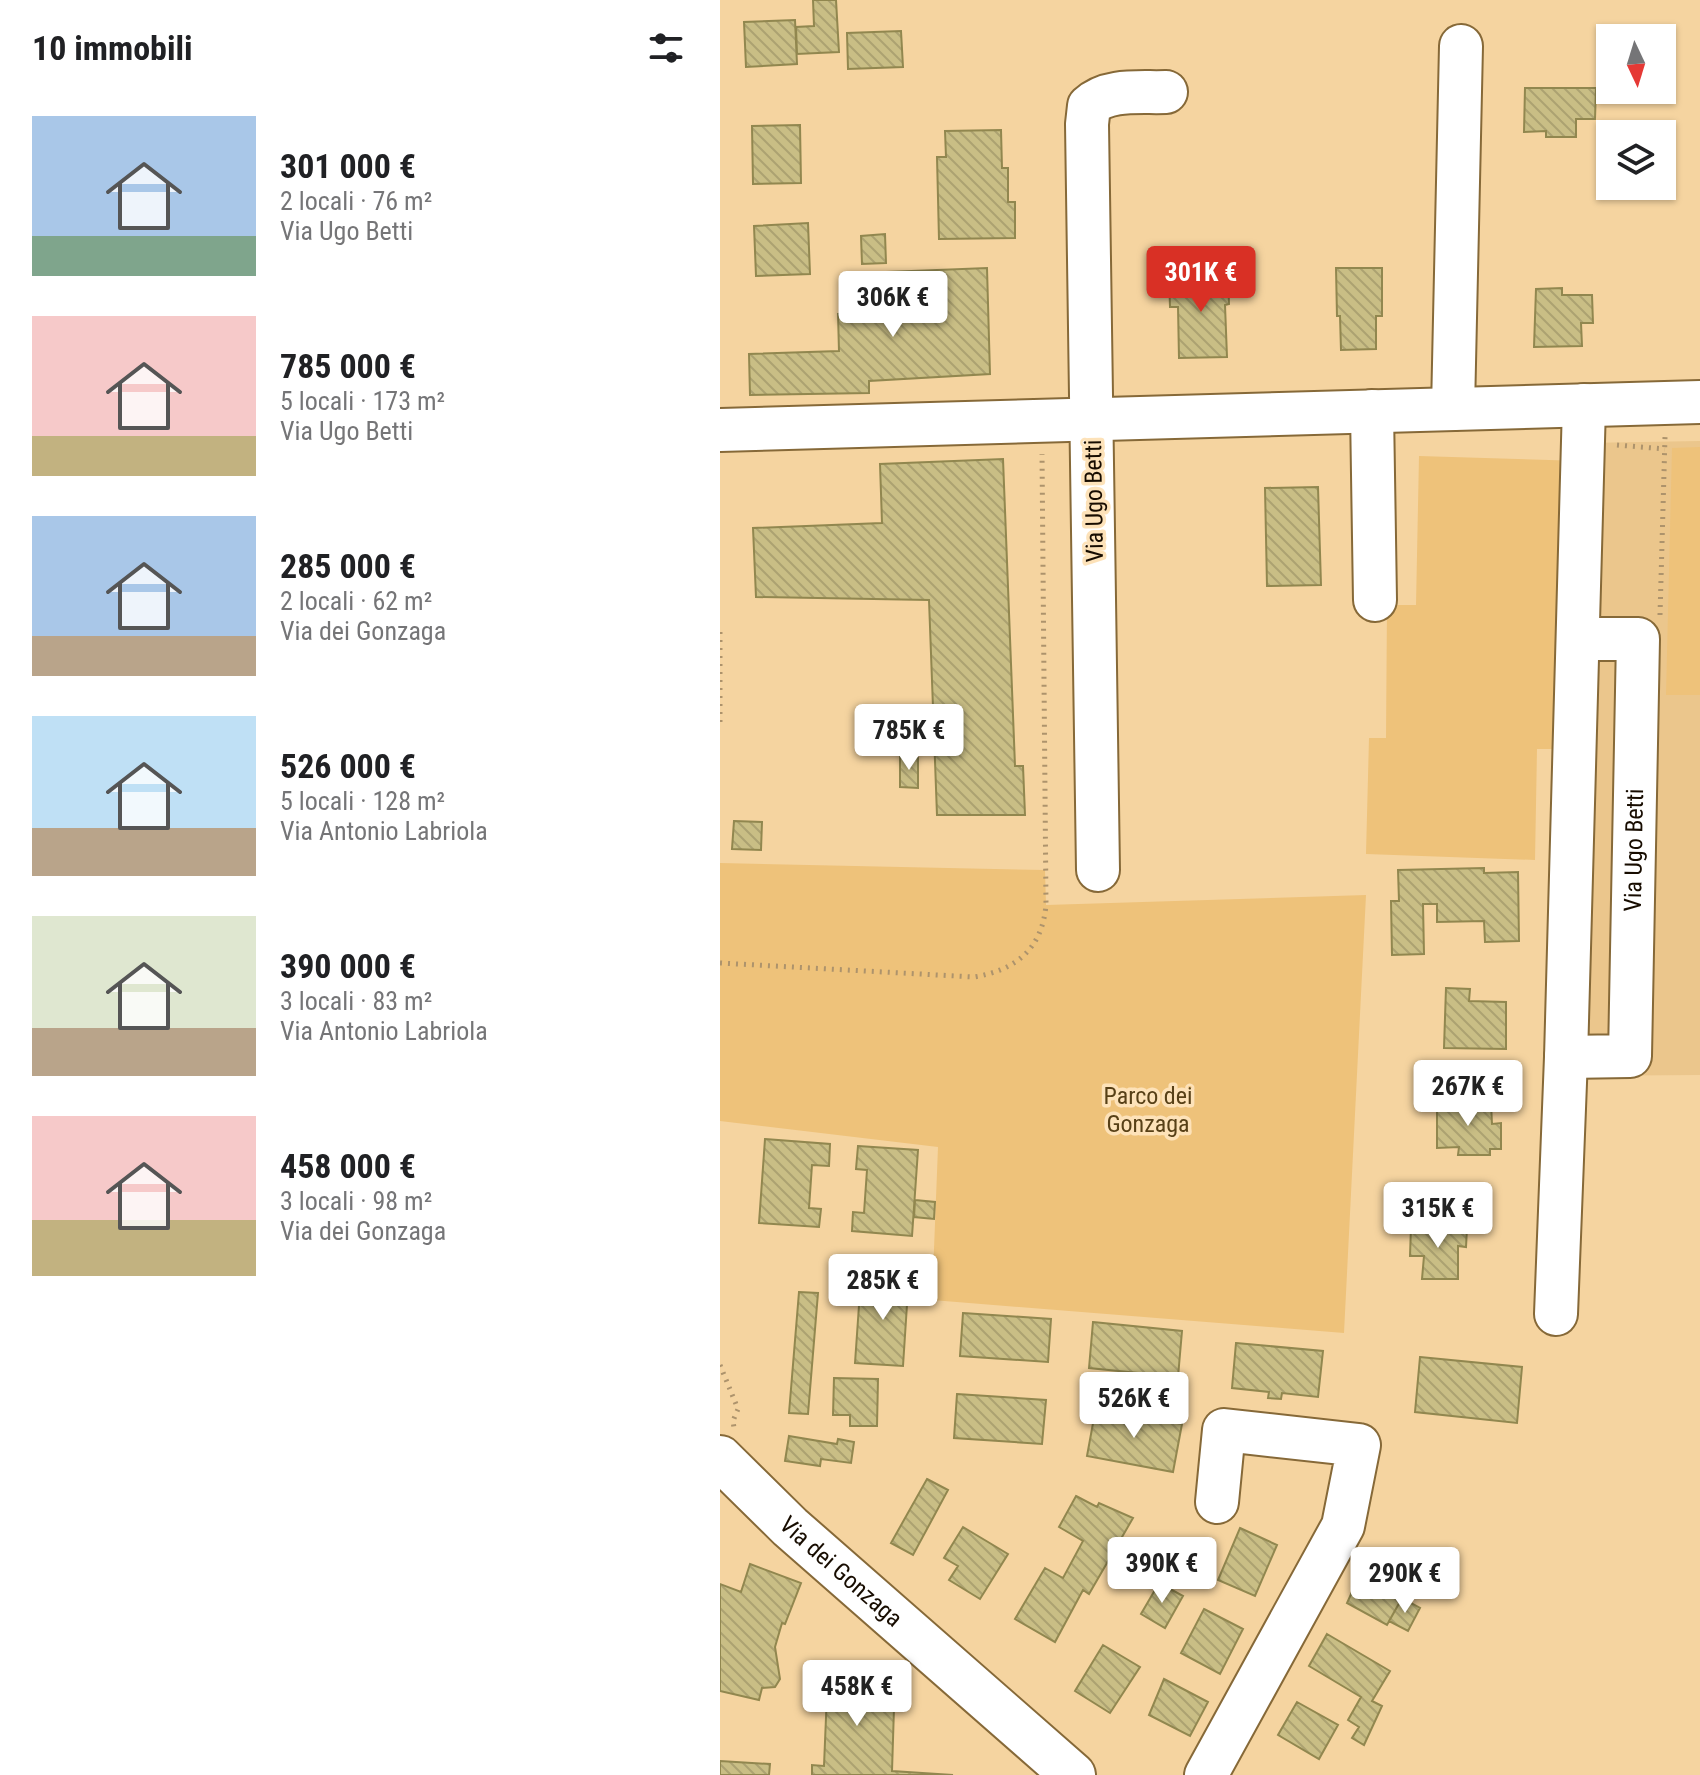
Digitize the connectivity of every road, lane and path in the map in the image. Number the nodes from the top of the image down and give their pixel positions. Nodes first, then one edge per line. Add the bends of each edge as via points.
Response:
1 (1461, 46) dead end
2 (1166, 92) dead end
3 (1453, 409) junction
4 (1372, 411) junction
5 (1688, 418) edge
6 (1093, 419) junction
7 (1042, 421) junction
8 (1584, 424) junction
9 (720, 430) edge
10 (1665, 449) junction
11 (1375, 600) dead end
12 (720, 632) edge
13 (1578, 639) junction
14 (1638, 639) junction
15 (720, 728) edge
16 (1098, 870) dead end
17 (720, 963) edge
18 (1566, 1057) junction
19 (1556, 1314) dead end
20 (720, 1365) edge
21 (728, 1445) edge
22 (1217, 1502) dead end
23 (1073, 1775) edge
24 (1206, 1775) edge

1 - 3 street
2 - 6 street, Via Ugo Betti via 1113,94 1089,106
3 - 4 street, Via Ugo Betti
3 - 8 street, Via Ugo Betti
4 - 6 street, Via Ugo Betti
4 - 11 street
5 - 8 street, Via Ugo Betti
5 - 10 path via 1665,435
6 - 7 street, Via Ugo Betti
6 - 16 street, Via Ugo Betti
7 - 9 street, Via Ugo Betti
7 - 17 path via 1046,905 1039,936 1008,967 974,977
8 - 10 path
8 - 13 street
10 - 14 path via 1659,640
12 - 15 path
13 - 14 street
13 - 18 street
14 - 18 street, Via Ugo Betti via 1630,1056
18 - 19 street
20 - 21 path via 738,1409
21 - 23 main road, Via dei Gonzaga via 790,1527
22 - 24 street via 1224,1430 1359,1445 1343,1526

